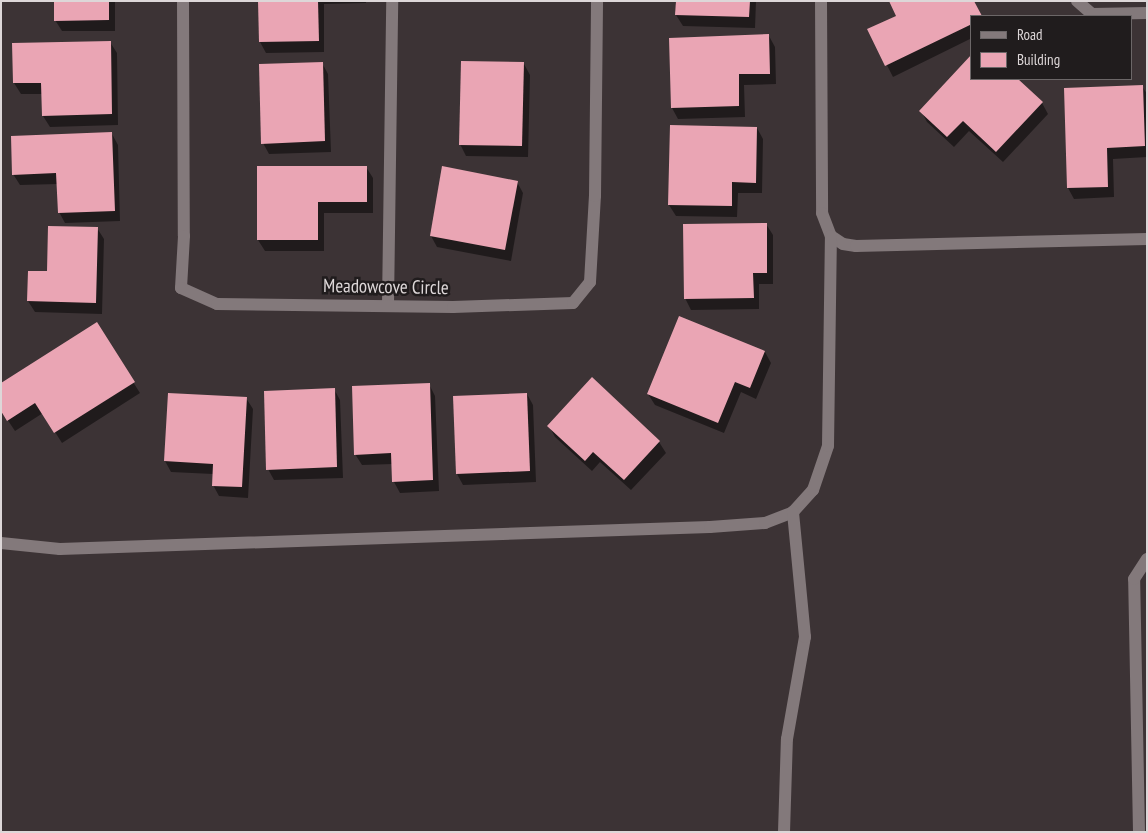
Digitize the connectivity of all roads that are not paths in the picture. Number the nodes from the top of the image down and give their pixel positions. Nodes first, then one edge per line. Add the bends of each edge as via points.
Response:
1 (183, 1) edge
2 (392, 1) edge
3 (597, 1) edge
4 (821, 1) edge
5 (1077, 1) edge
6 (1147, 13) edge
7 (831, 236) junction
8 (1147, 239) edge
9 (388, 304) junction
10 (793, 512) junction
11 (1, 543) edge
12 (1147, 559) edge
13 (784, 832) edge
14 (1139, 832) edge

1 - 9 street, Meadowcove Circle via 184,236 181,288 216,304
2 - 9 street
3 - 9 street, Meadowcove Circle via 595,196 590,282 573,303 453,307
4 - 7 street via 822,213
5 - 6 street via 1092,14
7 - 8 street via 843,244 856,246
7 - 10 street via 828,446 813,490
10 - 11 street via 765,523 710,527 60,549
10 - 13 street via 805,636 787,739
12 - 14 street via 1134,579

